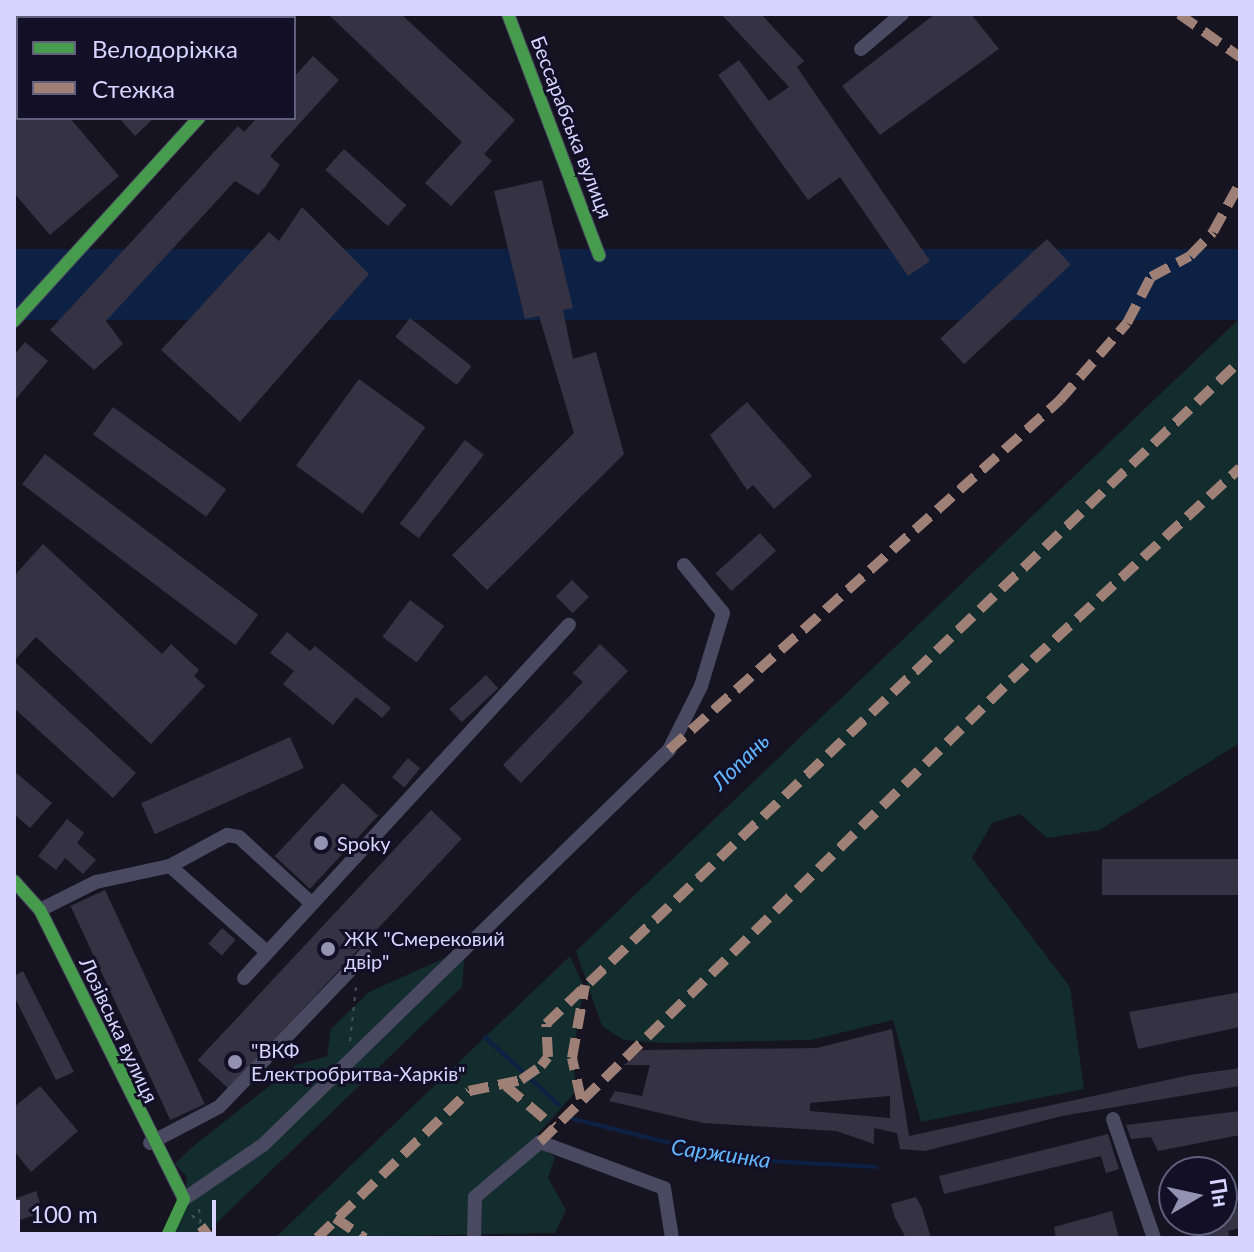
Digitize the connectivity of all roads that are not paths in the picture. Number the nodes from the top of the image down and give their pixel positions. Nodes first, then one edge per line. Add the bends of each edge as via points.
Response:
1 (508, 14) edge
2 (902, 14) edge
3 (861, 49) dead end
4 (197, 120) edge
5 (599, 255) dead end
6 (14, 321) edge
7 (684, 565) dead end
8 (569, 625) dead end
9 (170, 866) junction
10 (14, 881) edge
11 (311, 903) junction
12 (40, 910) junction
13 (267, 952) junction
14 (365, 955) dead end
15 (244, 978) dead end
16 (1113, 1119) dead end
17 (150, 1143) junction
18 (474, 1238) edge
19 (672, 1238) edge
20 (1154, 1238) edge

1 - 5 street, Бессарабська вулиця
2 - 3 street
4 - 6 street
7 - 17 street, Лозівська вулиця via 723,613 701,686 669,750 263,1145 184,1199
8 - 11 street
9 - 11 street via 217,836 239,837
9 - 12 street via 96,882
9 - 13 street
10 - 12 street, Лозівська вулиця
11 - 13 street
12 - 17 street, Лозівська вулиця
13 - 15 street
14 - 17 street via 219,1107
16 - 20 street
18 - 19 street via 475,1197 540,1142 664,1188

